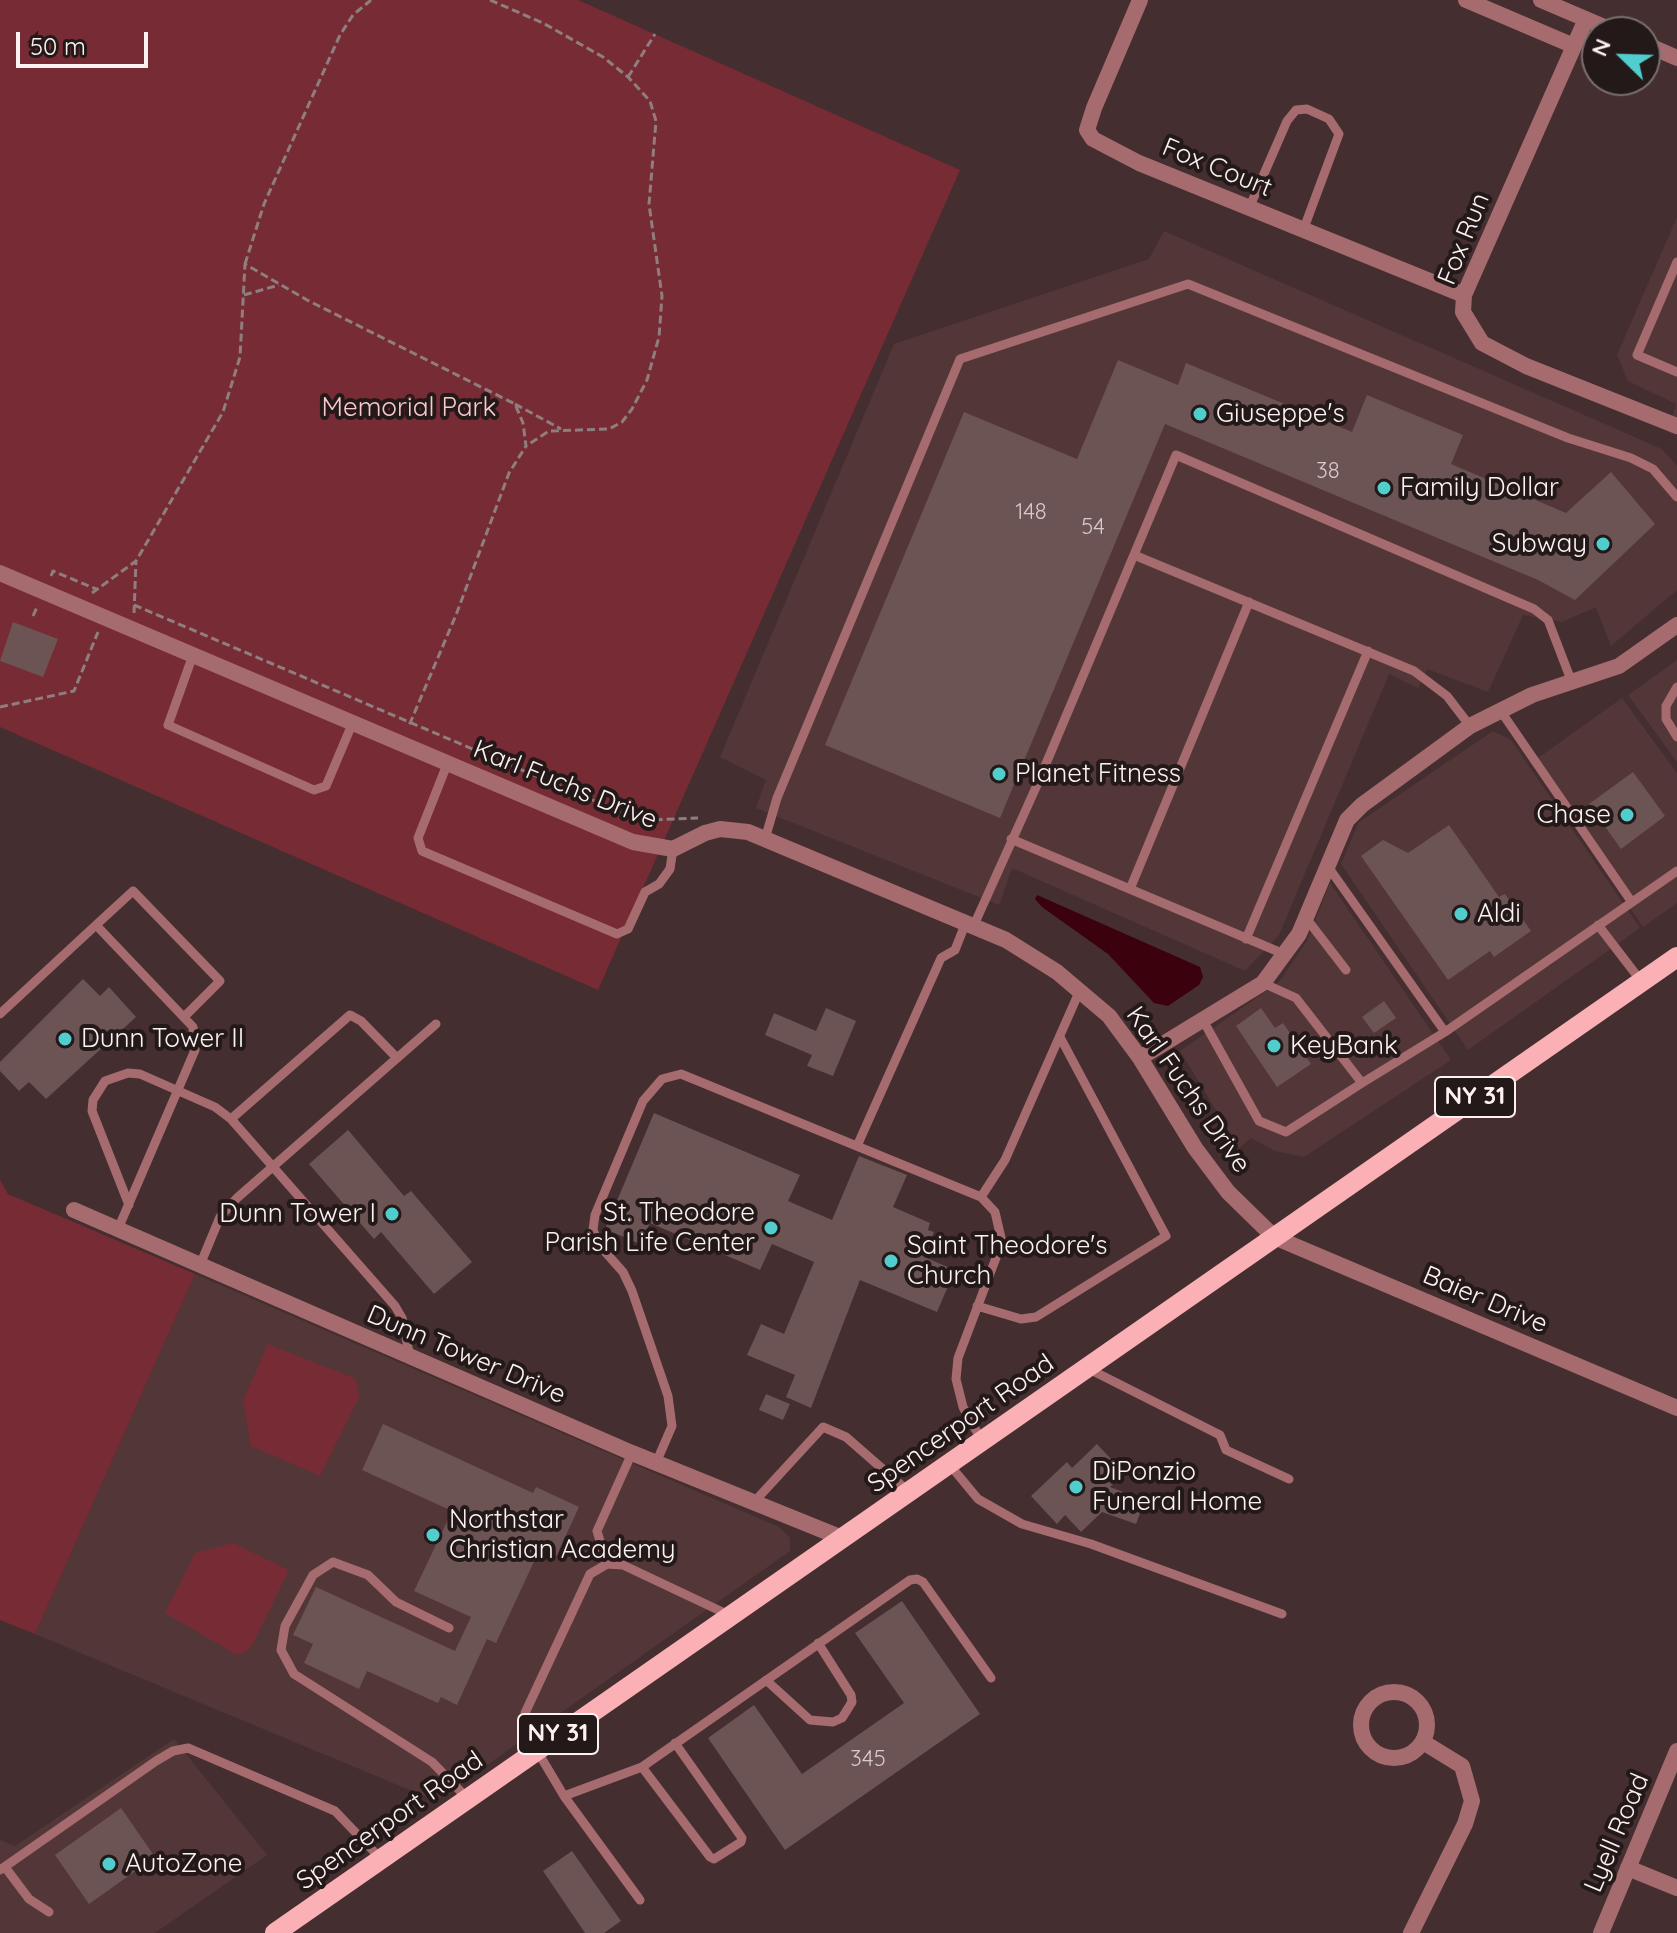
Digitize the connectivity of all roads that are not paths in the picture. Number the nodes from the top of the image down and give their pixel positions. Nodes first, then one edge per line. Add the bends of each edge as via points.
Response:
1 (1140, 0) edge
2 (1466, 0) edge
3 (1541, 0) edge
4 (1581, 17) edge
5 (1581, 30) edge
6 (1574, 46) junction
7 (1250, 206) junction
8 (1304, 228) junction
9 (1677, 262) edge
10 (1464, 295) junction
11 (1677, 372) edge
12 (1677, 426) edge
13 (1677, 497) edge
14 (1134, 555) junction
15 (2, 578) edge
16 (1249, 602) junction
17 (1677, 625) edge
18 (1368, 651) junction
19 (193, 655) junction
20 (1571, 680) junction
21 (1677, 687) edge
22 (1677, 706) edge
23 (1500, 710) junction
24 (1666, 719) junction
25 (353, 722) junction
26 (1470, 726) junction
27 (1677, 737) edge
28 (448, 762) junction
29 (765, 839) junction
30 (1011, 839) junction
31 (673, 849) junction
32 (1329, 868) junction
33 (1677, 871) edge
34 (1130, 889) junction
35 (1631, 901) junction
36 (1306, 918) junction
37 (970, 924) junction
38 (96, 925) junction
39 (1598, 925) junction
40 (1246, 939) junction
41 (1284, 954) junction
42 (1677, 957) edge
43 (1346, 970) dead end
44 (1641, 981) junction
45 (1263, 983) junction
46 (1080, 990) junction
47 (0, 1014) edge
48 (185, 1016) junction
49 (1204, 1022) junction
50 (436, 1024) dead end
51 (1445, 1032) junction
52 (1060, 1037) junction
53 (397, 1058) junction
54 (1140, 1058) junction
55 (1362, 1083) junction
56 (177, 1090) junction
57 (231, 1119) junction
58 (857, 1146) junction
59 (272, 1167) junction
60 (981, 1197) junction
61 (129, 1205) junction
62 (74, 1210) dead end
63 (118, 1229) junction
64 (1274, 1237) junction
65 (200, 1265) junction
66 (977, 1306) junction
67 (410, 1357) junction
68 (1087, 1368) junction
69 (1677, 1408) edge
70 (982, 1441) junction
71 (632, 1453) junction
72 (656, 1463) junction
73 (949, 1464) junction
74 (1289, 1479) dead end
75 (909, 1492) junction
76 (755, 1501) junction
77 (842, 1538) junction
78 (607, 1564) junction
79 (1282, 1614) dead end
80 (731, 1616) junction
81 (449, 1628) dead end
82 (818, 1643) junction
83 (991, 1678) dead end
84 (766, 1680) junction
85 (1423, 1742) junction
86 (675, 1743) junction
87 (536, 1749) junction
88 (1677, 1751) edge
89 (642, 1767) junction
90 (564, 1796) junction
91 (468, 1799) junction
92 (381, 1859) junction
93 (1628, 1868) junction
94 (2, 1869) edge
95 (1677, 1888) edge
96 (640, 1900) dead end
97 (49, 1912) dead end
98 (275, 1933) edge
99 (1411, 1933) edge
100 (1601, 1933) edge

1 - 7 street, Fox Court via 1087,130 1110,150
2 - 6 street
3 - 4 street
5 - 6 street, Fox Run
6 - 10 street, Fox Run
7 - 8 street, Fox Court
7 - 8 lane via 1287,121 1296,110 1307,109 1329,119 1339,134
8 - 10 street, Fox Court
9 - 11 lane via 1637,355
10 - 12 street, Fox Run via 1463,312 1482,343
13 - 29 lane via 1653,469 1631,458 1568,438 1188,284 960,359 777,798
14 - 16 lane
14 - 20 lane via 1176,455 1534,609 1548,620
14 - 30 lane
15 - 19 street, Karl Fuchs Drive
16 - 18 lane
16 - 34 lane
17 - 20 street via 1619,666
18 - 26 lane via 1428,680
18 - 40 lane
19 - 25 street, Karl Fuchs Drive
19 - 25 lane via 168,725 314,790 326,786
20 - 23 street
21 - 24 lane via 1666,706
22 - 24 lane
23 - 26 street
23 - 35 lane
24 - 27 lane
25 - 28 street, Karl Fuchs Drive
26 - 32 street via 1347,820
28 - 31 street, Karl Fuchs Drive via 633,842
28 - 31 lane via 418,838 422,851 617,934 628,929 645,892 670,869
29 - 31 street, Karl Fuchs Drive via 733,829 705,833
29 - 37 street, Karl Fuchs Drive
30 - 34 lane
30 - 37 lane
32 - 36 street
32 - 51 lane
33 - 35 lane
34 - 40 lane
35 - 39 lane
36 - 41 street
36 - 43 lane
37 - 46 street, Karl Fuchs Drive via 1032,954
37 - 58 lane via 955,950 941,958
38 - 47 lane
38 - 48 lane
38 - 48 lane via 133,891 220,981
39 - 44 lane
39 - 51 lane
40 - 41 lane
41 - 45 street
42 - 44 main road, Spencerport Road / NY 31
44 - 64 main road, Spencerport Road / NY 31
45 - 49 street
45 - 55 lane via 1296,998
46 - 52 lane
46 - 54 street, Karl Fuchs Drive via 1109,1016
48 - 56 lane via 197,1038
49 - 54 street
49 - 55 lane via 1259,1121 1286,1132
50 - 53 lane
51 - 55 lane
52 - 60 lane via 1005,1160
52 - 66 lane via 1166,1236 1036,1317 1021,1319
53 - 57 lane via 350,1015
53 - 59 lane
54 - 64 street, Karl Fuchs Drive via 1195,1148 1228,1192
56 - 57 lane
56 - 61 lane
56 - 61 lane via 128,1073 105,1081 93,1100 94,1124
57 - 59 lane
58 - 60 lane
58 - 72 lane via 681,1074 662,1079 643,1101 593,1230 632,1291 668,1396 672,1426
59 - 65 lane via 220,1217
59 - 67 lane via 395,1306
60 - 66 lane via 995,1212 1002,1242
61 - 63 lane
62 - 63 street, Dunn Tower Drive
63 - 65 street, Dunn Tower Drive
64 - 68 main road, Spencerport Road / NY 31
64 - 69 street, Baier Drive
65 - 67 street, Dunn Tower Drive
66 - 70 lane via 956,1379 963,1407
67 - 71 street, Dunn Tower Drive
68 - 70 main road, Spencerport Road / NY 31
68 - 74 lane via 1220,1435 1226,1450
70 - 73 main road, Spencerport Road / NY 31
71 - 72 street, Dunn Tower Drive
71 - 78 lane via 597,1531
72 - 76 street, Dunn Tower Drive
73 - 75 main road, Spencerport Road / NY 31
73 - 79 lane via 978,1499 1022,1524
75 - 76 lane via 846,1437 823,1427
75 - 77 main road, Spencerport Road / NY 31
76 - 77 street, Dunn Tower Drive
77 - 80 main road, Spencerport Road / NY 31
78 - 80 lane via 623,1565
78 - 87 lane via 590,1574 525,1713
80 - 87 main road, Spencerport Road / NY 31
81 - 91 lane via 396,1602 368,1575 333,1562 313,1575 285,1626 281,1650 294,1674 432,1762
82 - 83 lane via 917,1579
82 - 84 lane
82 - 84 lane via 851,1695 842,1718 810,1720
84 - 86 lane
85 - 85 street via 1427,1720 1407,1694 1384,1694 1362,1717 1364,1738 1377,1754 1408,1756
85 - 99 street via 1462,1766 1472,1801
86 - 89 lane
86 - 89 lane via 741,1842 710,1857
87 - 90 lane
87 - 91 main road, Spencerport Road / NY 31
88 - 93 street, Lyell Road
89 - 90 lane
90 - 96 lane
91 - 92 main road, Spencerport Road / NY 31
92 - 94 lane via 335,1811 188,1748 156,1761
92 - 98 main road, Spencerport Road / NY 31 via 299,1922
93 - 95 street
93 - 100 street, Lyell Road
94 - 97 lane

